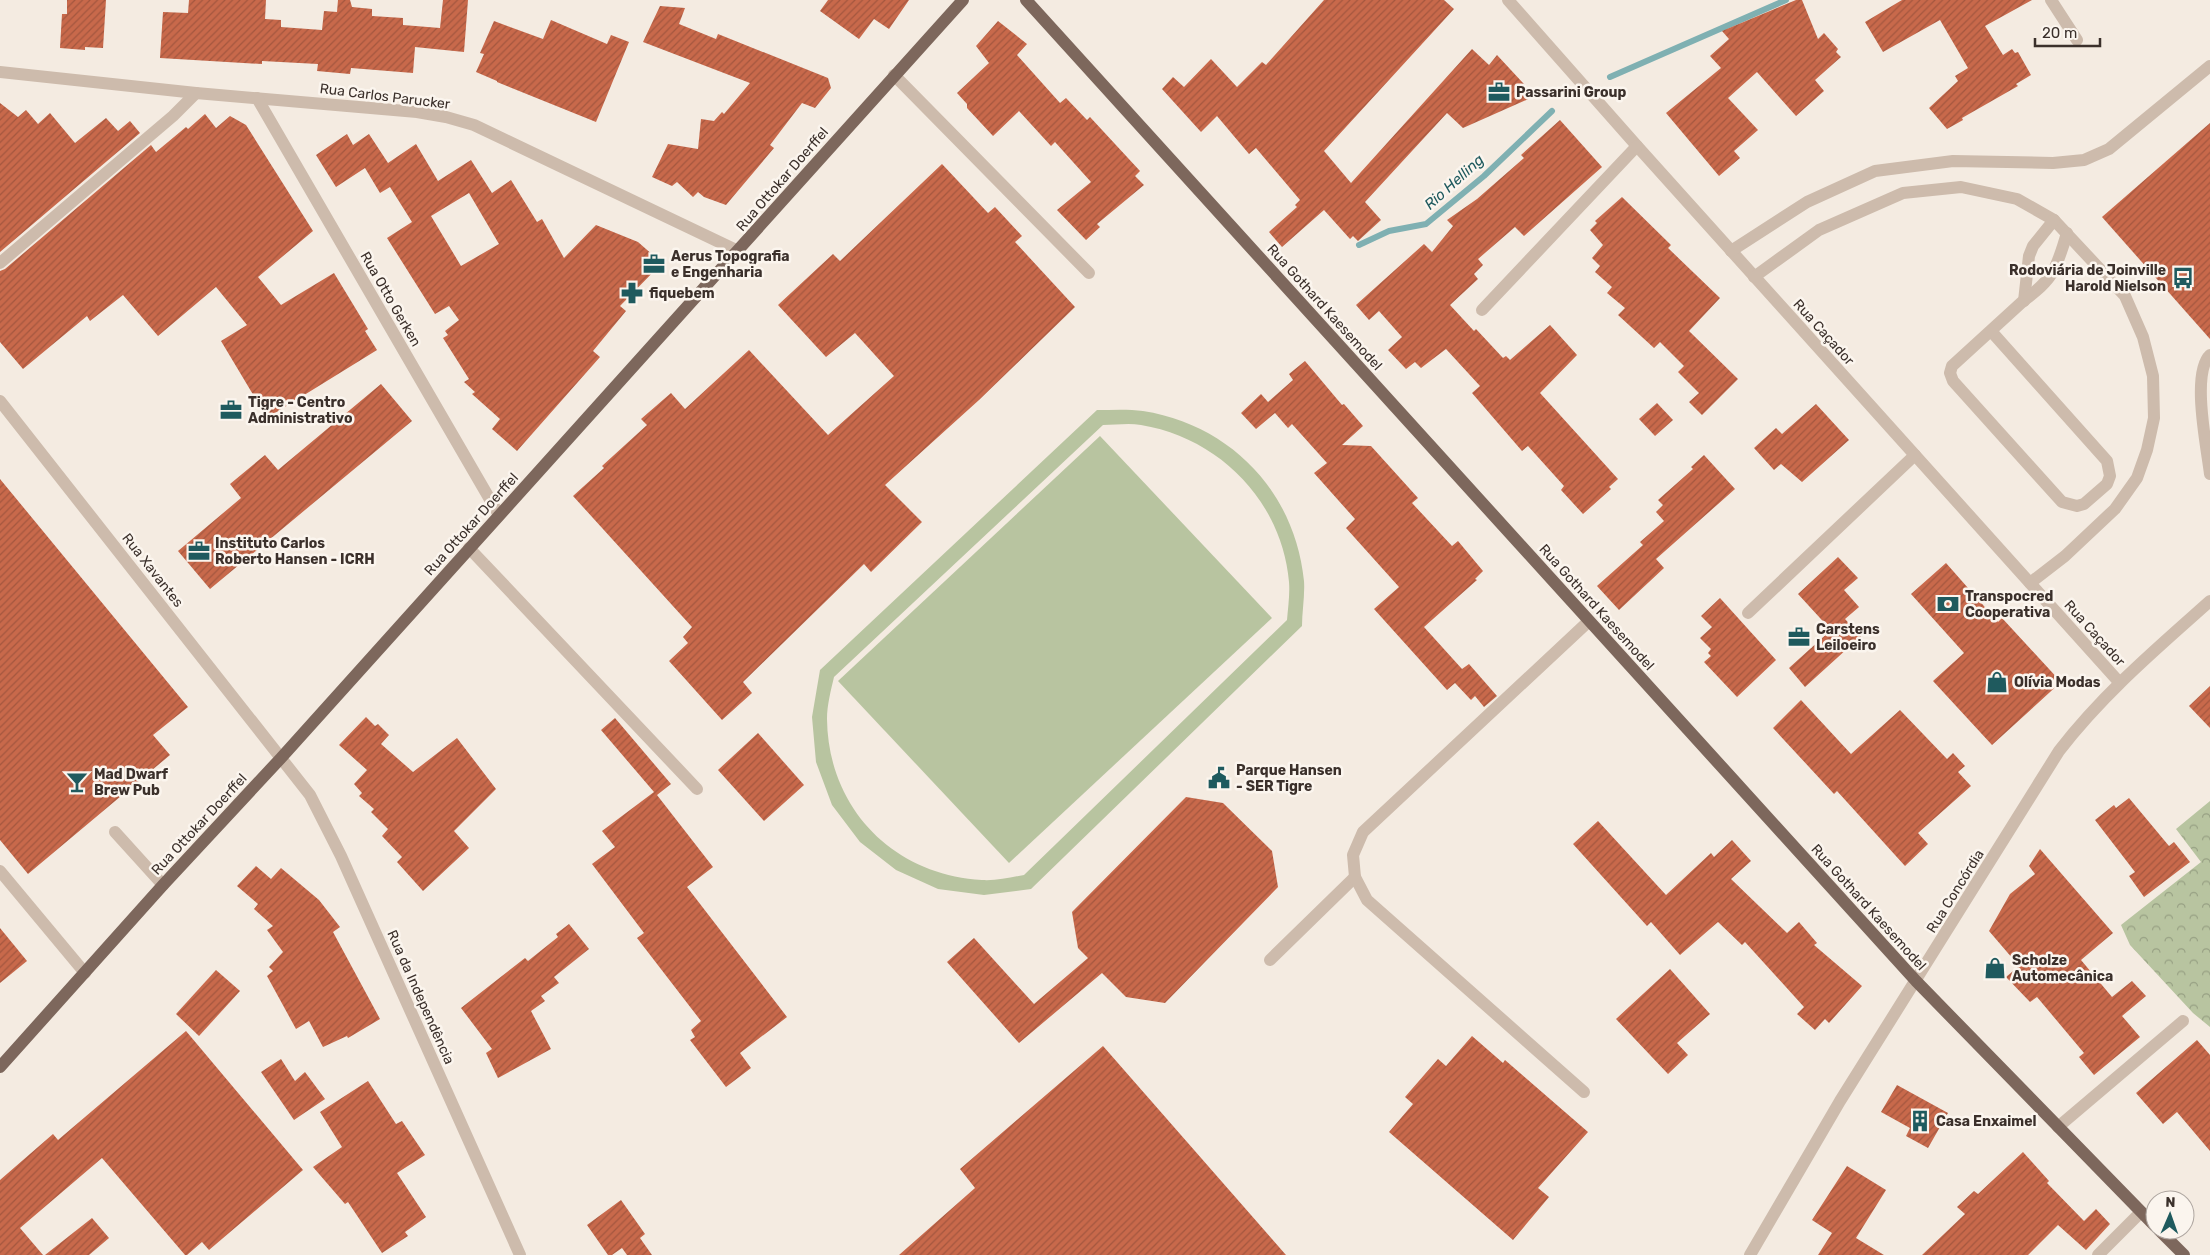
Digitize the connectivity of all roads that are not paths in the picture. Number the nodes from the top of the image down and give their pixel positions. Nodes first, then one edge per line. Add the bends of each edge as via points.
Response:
1 (950, 0) edge
2 (963, 0) edge
3 (1026, 0) edge
4 (1508, 0) edge
5 (2051, 0) edge
6 (946, 19) junction
7 (2077, 40) dead end
8 (2210, 66) edge
9 (0, 72) edge
10 (894, 75) junction
11 (196, 93) junction
12 (257, 98) junction
13 (1637, 146) junction
14 (2054, 220) junction
15 (2067, 233) junction
16 (738, 251) junction
17 (1731, 252) junction
18 (0, 264) edge
19 (1089, 273) dead end
20 (1754, 277) junction
21 (2024, 301) junction
22 (1482, 310) dead end
23 (1991, 331) junction
24 (2210, 355) edge
25 (0, 401) edge
26 (1915, 455) junction
27 (2210, 474) edge
28 (499, 515) junction
29 (469, 548) junction
30 (2030, 583) junction
31 (2210, 601) edge
32 (1748, 613) dead end
33 (1589, 621) junction
34 (2119, 682) junction
35 (282, 758) junction
36 (697, 789) dead end
37 (115, 832) dead end
38 (0, 871) edge
39 (1355, 877) junction
40 (163, 884) junction
41 (1270, 960) dead end
42 (85, 973) junction
43 (1916, 981) junction
44 (2183, 1021) dead end
45 (0, 1067) edge
46 (1584, 1092) dead end
47 (2058, 1127) junction
48 (2141, 1212) junction
49 (2145, 1216) edge
50 (2169, 1240) edge
51 (520, 1255) edge
52 (1750, 1255) edge
53 (2098, 1255) edge
54 (2184, 1255) edge

1 - 6 main road
2 - 6 main road, Rua Ottokar Doerffel
3 - 33 main road, Rua Gothard Kaesemodel
4 - 13 street, Rua Caçador
5 - 7 street
6 - 10 main road, Rua Ottokar Doerffel
8 - 17 street via 2109,149 2084,160 2053,163 1952,161 1876,171 1807,202
9 - 11 street, Rua Carlos Parucker
10 - 16 main road, Rua Ottokar Doerffel
10 - 19 street
11 - 12 street, Rua Carlos Parucker
11 - 18 street
12 - 16 street, Rua Carlos Parucker via 417,112 474,125
12 - 28 street, Rua Otto Gerken
13 - 17 street, Rua Caçador
13 - 22 street
14 - 15 street
14 - 20 street via 2017,199 1961,188 1903,193 1819,230
14 - 21 street via 2029,256
15 - 21 street via 2052,274
15 - 30 street via 2125,296 2143,337 2154,376 2154,418 2138,478 2115,509 2065,556
16 - 28 main road, Rua Ottokar Doerffel
17 - 20 street, Rua Caçador
20 - 26 street, Rua Caçador
21 - 23 street
23 - 23 street via 2107,461 2108,484 2084,504 2077,506 2062,502 1953,381 1952,366
24 - 27 street via 2205,360 2200,383
25 - 35 street, Rua Xavantes
26 - 30 street, Rua Caçador
26 - 32 street
28 - 29 main road, Rua Ottokar Doerffel
29 - 35 main road, Rua Ottokar Doerffel
29 - 36 street
30 - 34 street, Rua Caçador
31 - 34 street, Rua Concórdia
33 - 39 street via 1363,832 1353,855
33 - 43 main road, Rua Gothard Kaesemodel
34 - 43 street, Rua Concórdia via 2059,751
35 - 40 main road, Rua Ottokar Doerffel
35 - 51 street, Rua da Independência via 310,795 334,841
37 - 40 street
38 - 42 street
39 - 41 street
39 - 46 street via 1367,900
40 - 42 main road, Rua Ottokar Doerffel
42 - 45 main road, Rua Ottokar Doerffel
43 - 47 main road, Rua Gothard Kaesemodel
43 - 52 street, Rua Concórdia via 1840,1101
44 - 47 street
47 - 48 main road, Rua Gothard Kaesemodel
48 - 49 main road, Rua Gothard Kaesemodel
48 - 53 street
50 - 54 main road

